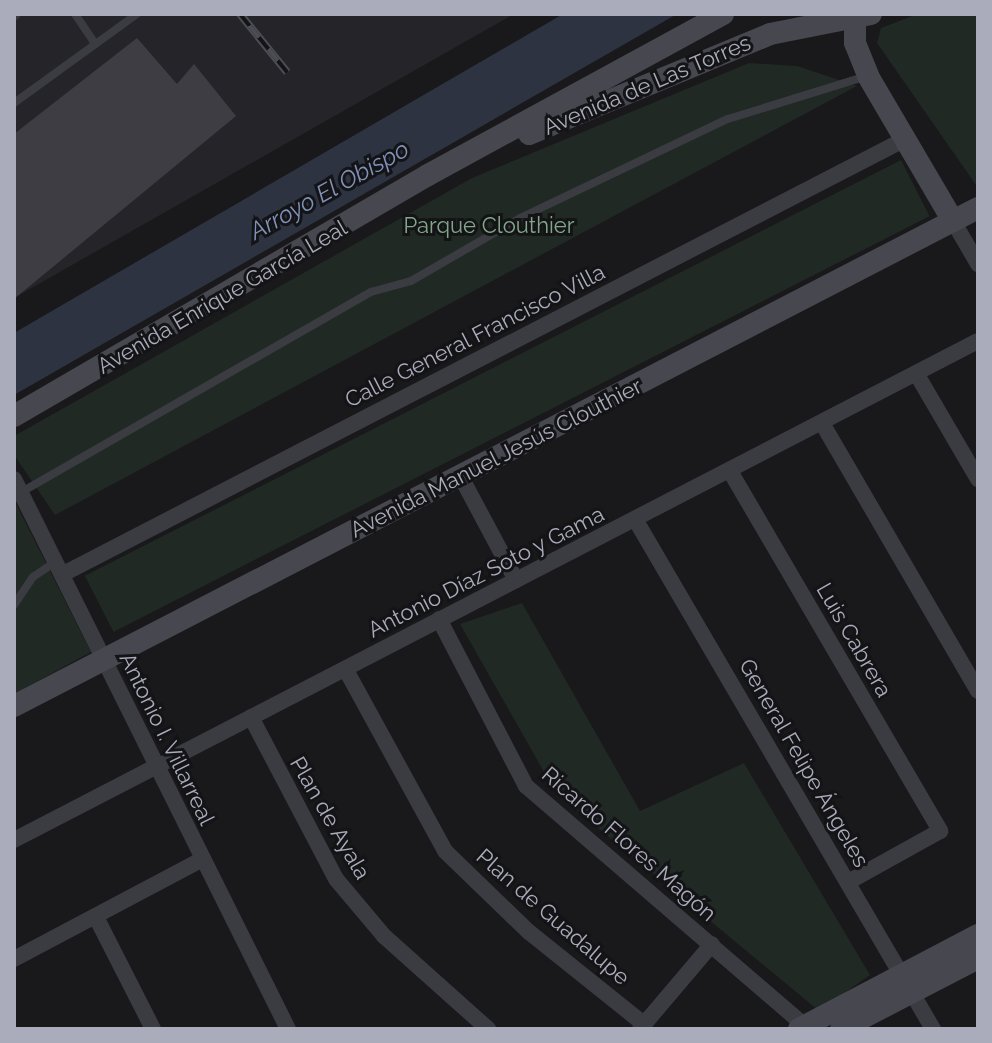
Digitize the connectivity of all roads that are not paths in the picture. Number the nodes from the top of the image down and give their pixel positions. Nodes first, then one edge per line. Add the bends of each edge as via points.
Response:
1 (75, 14) edge
2 (137, 14) edge
3 (723, 14) edge
4 (860, 16) edge
5 (95, 44) junction
6 (868, 76) junction
7 (14, 103) edge
8 (905, 139) junction
9 (428, 175) junction
10 (978, 208) edge
11 (953, 221) junction
12 (978, 264) edge
13 (978, 341) edge
14 (916, 373) junction
15 (14, 416) edge
16 (822, 423) junction
17 (730, 471) junction
18 (461, 477) junction
19 (978, 479) edge
20 (19, 484) edge
21 (635, 519) junction
22 (62, 566) junction
23 (516, 580) junction
24 (14, 605) edge
25 (439, 619) junction
26 (103, 658) junction
27 (346, 670) junction
28 (978, 691) edge
29 (14, 706) edge
30 (251, 717) junction
31 (154, 769) junction
32 (14, 840) edge
33 (201, 860) junction
34 (848, 882) junction
35 (96, 917) junction
36 (978, 935) edge
37 (712, 944) junction
38 (978, 958) edge
39 (14, 959) edge
40 (908, 984) junction
41 (284, 1026) edge
42 (642, 1026) edge
43 (804, 1028) edge
44 (153, 1029) edge
45 (488, 1029) edge
46 (841, 1029) edge
47 (933, 1029) edge

1 - 5 lane
2 - 5 lane
3 - 9 street
4 - 6 street
4 - 9 street, Avenida de Las Torres via 770,34
5 - 7 lane
6 - 8 street
6 - 20 lane via 728,119 520,218 411,281 371,292
8 - 11 street
8 - 22 street, Calle General Francisco Villa
9 - 15 street, Avenida Enrique García Leal
10 - 11 street, Avenida Manuel Jesús Clouthier
11 - 12 street
11 - 18 street, Avenida Manuel Jesús Clouthier
13 - 14 street, Antonio Díaz Soto y Gama
14 - 16 street, Antonio Díaz Soto y Gama
14 - 19 street
16 - 17 street, Antonio Díaz Soto y Gama
16 - 28 street
17 - 21 street, Antonio Díaz Soto y Gama
17 - 34 street, Luis Cabrera via 940,831
18 - 23 street
18 - 26 street, Avenida Manuel Jesús Clouthier
20 - 22 street, Antonio I. Villarreal
21 - 23 street, Antonio Díaz Soto y Gama
21 - 34 street, General Felipe Ángeles
22 - 24 lane via 33,577
22 - 26 street, Antonio I. Villarreal
23 - 25 street, Antonio Díaz Soto y Gama
25 - 27 street, Antonio Díaz Soto y Gama
25 - 37 street, Ricardo Flores Magón via 526,786
26 - 29 street, Avenida Manuel Jesús Clouthier
26 - 31 street, Antonio I. Villarreal
27 - 30 street, Antonio Díaz Soto y Gama
27 - 42 street, Plan de Guadalupe via 445,851 529,932
30 - 31 street, Antonio Díaz Soto y Gama
30 - 45 street, Plan de Ayala via 336,879 384,936
31 - 32 street, Antonio Díaz Soto y Gama
31 - 33 street, Antonio I. Villarreal
33 - 35 street
33 - 41 street, Antonio I. Villarreal
34 - 40 street, General Felipe Ángeles
35 - 39 street
35 - 44 street
36 - 40 street
37 - 42 street
37 - 43 street, Ricardo Flores Magón
38 - 40 street
40 - 43 street
40 - 46 street
40 - 47 street, General Felipe Ángeles

